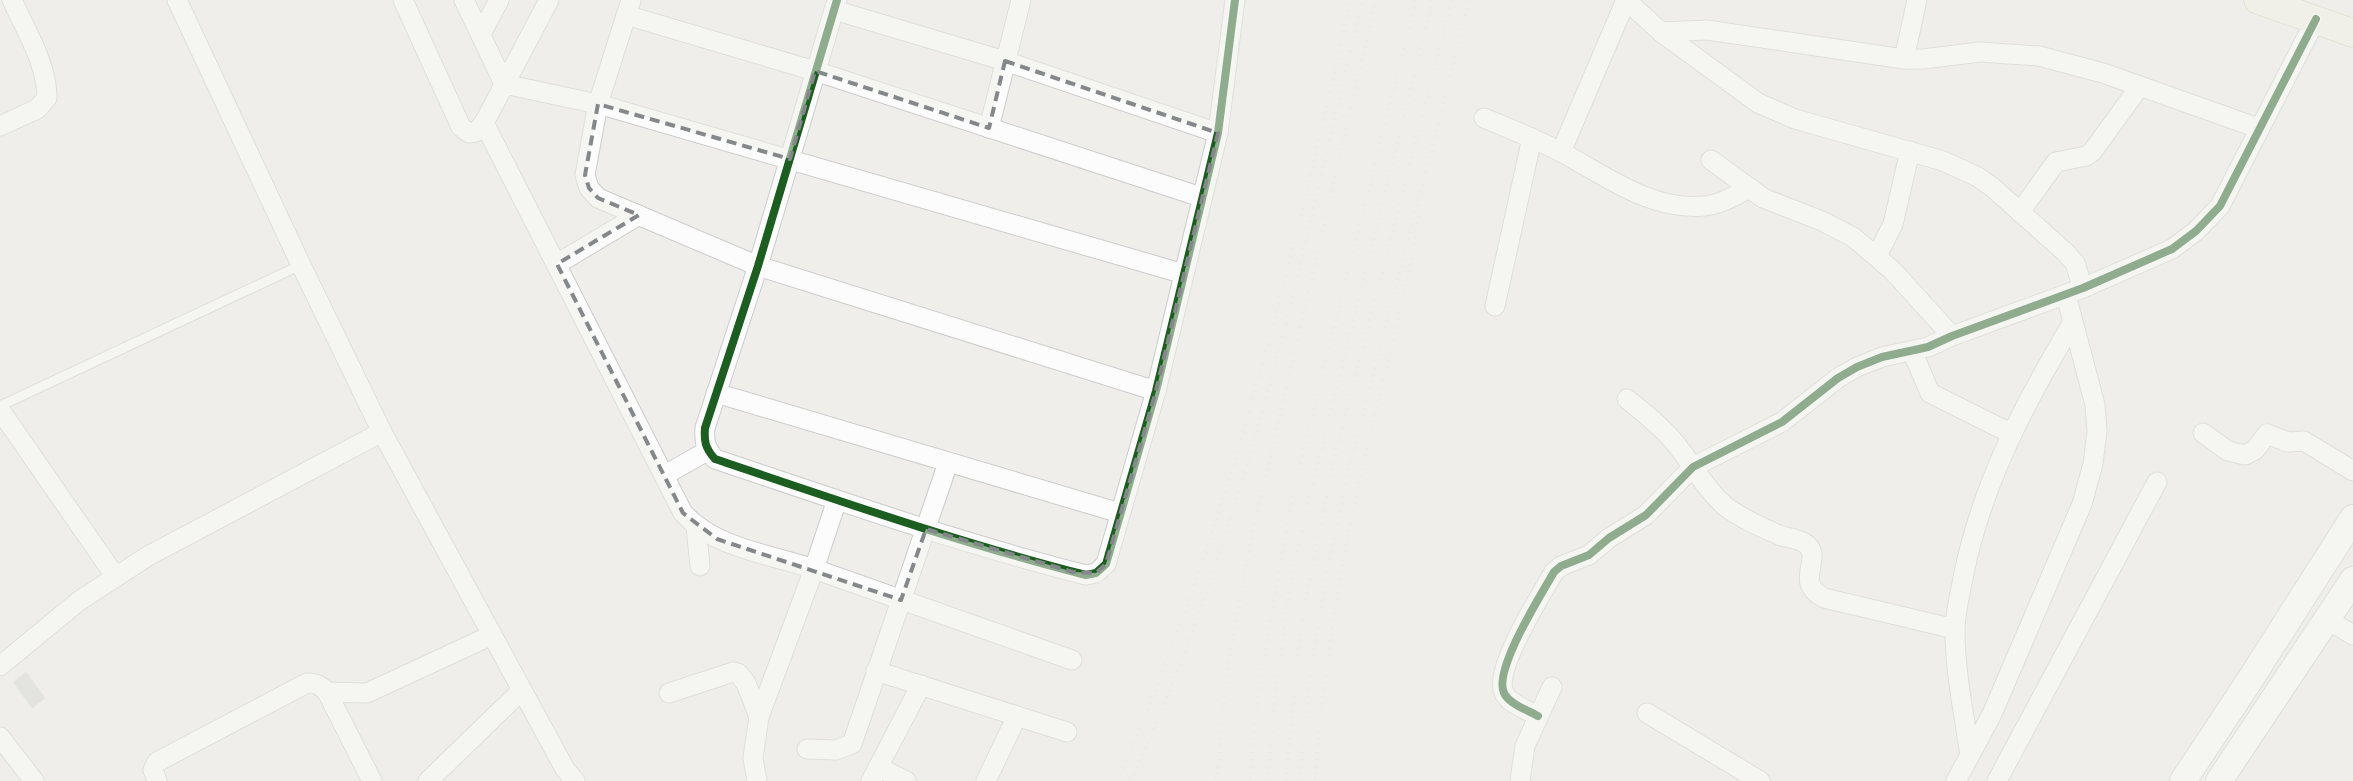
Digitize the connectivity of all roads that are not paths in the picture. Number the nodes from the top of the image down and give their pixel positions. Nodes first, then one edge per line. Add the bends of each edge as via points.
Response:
1 (12, 0) edge
2 (177, 0) edge
3 (403, 0) edge
4 (464, 0) edge
5 (499, 0) edge
6 (549, 0) edge
7 (1021, 0) edge
8 (1236, 0) edge
9 (1626, 0) edge
10 (1917, 0) edge
11 (2258, 0) edge
12 (836, 5) edge
13 (628, 7) edge
14 (2316, 18) junction
15 (1661, 32) junction
16 (2353, 33) edge
17 (481, 34) junction
18 (1904, 59) junction
19 (1005, 61) junction
20 (815, 71) junction
21 (504, 84) junction
22 (2140, 86) junction
23 (598, 104) junction
24 (1484, 118) dead end
25 (484, 123) junction
26 (0, 126) edge
27 (989, 128) junction
28 (2258, 128) junction
29 (1218, 133) junction
30 (1532, 138) junction
31 (1910, 151) junction
32 (1560, 152) junction
33 (790, 159) junction
34 (1712, 160) dead end
35 (1750, 188) junction
36 (1201, 197) junction
37 (2020, 212) junction
38 (639, 215) junction
39 (1877, 256) junction
40 (557, 264) junction
41 (301, 265) junction
42 (758, 266) junction
43 (1184, 274) junction
44 (2083, 288) junction
45 (2066, 295) junction
46 (1495, 306) dead end
47 (2072, 324) junction
48 (1952, 336) junction
49 (1912, 351) junction
50 (1156, 391) junction
51 (716, 393) junction
52 (1627, 399) dead end
53 (0, 408) edge
54 (382, 432) junction
55 (2203, 433) dead end
56 (2012, 434) junction
57 (707, 451) junction
58 (948, 463) junction
59 (1693, 466) junction
60 (2353, 471) edge
61 (664, 475) junction
62 (2157, 482) dead end
63 (837, 500) junction
64 (1120, 513) junction
65 (2353, 518) edge
66 (696, 526) junction
67 (926, 529) junction
68 (700, 566) dead end
69 (814, 569) junction
70 (115, 576) junction
71 (2353, 580) edge
72 (901, 600) junction
73 (2328, 620) junction
74 (1955, 629) junction
75 (492, 635) junction
76 (2353, 635) edge
77 (1072, 660) dead end
78 (0, 666) edge
79 (876, 671) junction
80 (920, 685) junction
81 (1552, 687) dead end
82 (522, 690) junction
83 (327, 692) junction
84 (669, 693) dead end
85 (1647, 714) dead end
86 (1017, 716) junction
87 (1538, 716) junction
88 (759, 717) junction
89 (1067, 732) dead end
90 (0, 737) edge
91 (807, 749) dead end
92 (1970, 755) junction
93 (874, 774) edge
94 (34, 781) edge
95 (157, 781) edge
96 (372, 781) edge
97 (428, 781) edge
98 (575, 781) edge
99 (757, 781) edge
100 (906, 781) edge
101 (986, 781) edge
102 (1520, 781) edge
103 (1760, 781) edge
104 (1956, 781) edge
105 (1998, 781) edge
106 (2183, 781) edge
107 (2219, 781) edge

1 - 26 street via 41,65 47,83 47,98 37,109
2 - 41 street
3 - 25 street via 462,128 469,133 476,132
4 - 17 street
5 - 17 street
6 - 21 street
7 - 19 street
8 - 29 street
9 - 15 street
9 - 32 street
10 - 18 street
11 - 14 highway
12 - 19 street
12 - 20 street
13 - 20 street
13 - 23 street
14 - 16 highway
14 - 28 street
15 - 18 street via 1707,30
15 - 31 street via 1758,104 1795,119
17 - 21 street
18 - 22 street via 1980,52 2039,56
19 - 27 street
19 - 29 street
20 - 27 street
20 - 33 street
21 - 23 street
21 - 25 street
22 - 28 street
22 - 37 street via 2092,152 2056,162
23 - 33 street
23 - 38 street via 584,175 588,188 598,198
24 - 30 street
25 - 40 street
27 - 36 street
28 - 44 street via 2220,206 2196,231 2172,249
29 - 36 street
30 - 32 street
30 - 46 street
31 - 37 street via 1943,161 1978,178
31 - 39 street via 1893,224
32 - 35 street via 1635,193 1665,203 1705,206
33 - 42 street
33 - 43 street
34 - 35 street
35 - 39 street via 1763,198 1839,228
36 - 43 street
37 - 44 street via 2074,263
38 - 40 street
38 - 42 street
39 - 48 street via 1905,282
40 - 61 street
41 - 53 lane
41 - 54 street
42 - 50 street
42 - 51 street
43 - 50 street
44 - 45 street
45 - 47 street
45 - 48 street
47 - 56 street via 2032,392
47 - 92 street via 2095,405 2098,431 2093,464 2082,504 1992,714
48 - 49 street
49 - 56 street via 1930,393
49 - 59 street via 1882,357 1857,367 1782,422
50 - 64 street
51 - 57 street via 705,428
51 - 58 street
52 - 59 street via 1670,437
53 - 70 street
54 - 70 street
54 - 75 street
55 - 60 street via 2228,451 2245,455 2268,434 2288,442 2304,440
56 - 74 street via 1970,541
57 - 61 street
57 - 63 street via 715,458
58 - 64 street
58 - 67 street
59 - 74 street via 1715,495 1735,512 1806,544 1811,555 1809,581 1816,594
59 - 87 street via 1646,515 1589,555 1554,572 1523,629 1501,682 1507,698
61 - 66 street via 684,513
62 - 105 street
63 - 67 street
63 - 69 street
64 - 67 street via 1106,564 1096,573 1086,575
65 - 106 main road
66 - 68 street
66 - 69 street via 717,539
67 - 72 street
69 - 72 street
69 - 88 street
70 - 78 street
71 - 73 main road
72 - 77 street
72 - 79 street
73 - 76 street
73 - 107 main road
74 - 92 street via 1957,669
75 - 82 street
75 - 83 street via 367,694
79 - 80 street
79 - 91 street via 852,744 836,750
80 - 86 street
80 - 93 street
81 - 87 street
82 - 97 street
82 - 98 street via 565,769
83 - 95 street via 320,685 307,683 157,762 153,770
83 - 96 street
84 - 88 street via 738,673 746,683
85 - 103 street
86 - 89 street
86 - 101 street
87 - 102 street via 1526,746
88 - 99 street via 753,758
90 - 94 street
92 - 104 street
93 - 100 street

